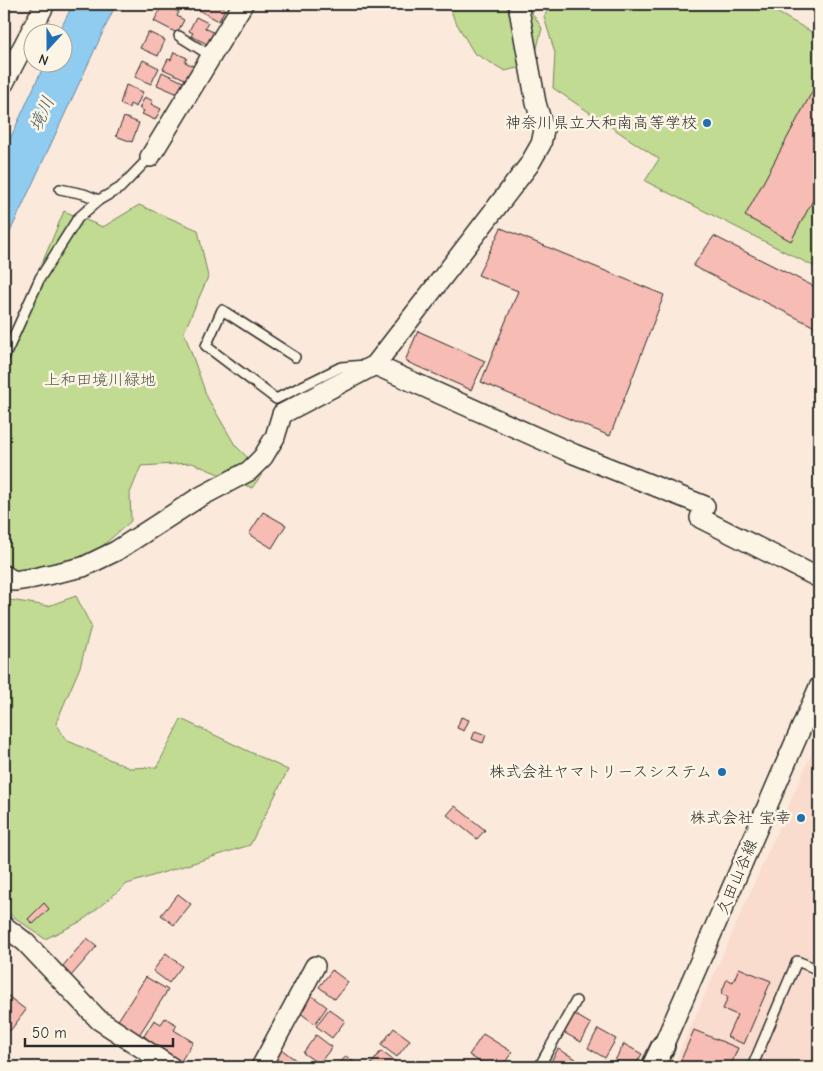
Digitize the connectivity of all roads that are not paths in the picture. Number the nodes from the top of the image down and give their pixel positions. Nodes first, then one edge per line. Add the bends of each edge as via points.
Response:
1 (45, 4) edge
2 (244, 4) edge
3 (518, 4) edge
4 (179, 36) dead end
5 (210, 56) junction
6 (4, 83) edge
7 (150, 157) joint
8 (60, 189) dead end
9 (99, 200) junction
10 (295, 357) dead end
11 (4, 358) edge
12 (375, 364) junction
13 (4, 576) edge
14 (819, 578) edge
15 (819, 687) edge
16 (4, 926) edge
17 (314, 966) dead end
18 (819, 970) edge
19 (576, 1001) dead end
20 (664, 1046) joint
21 (171, 1067) edge
22 (261, 1067) edge
23 (539, 1067) edge
24 (653, 1067) edge
25 (752, 1067) edge

1 - 6 street
2 - 5 street
3 - 12 street via 536,104 544,130 541,144 529,165
4 - 5 lane
5 - 7 street
7 - 9 lane via 120,188
8 - 9 lane
9 - 11 lane via 78,218 40,278
10 - 12 lane via 222,310 206,346 276,399 341,367
12 - 13 street via 282,414 264,457 249,471 198,498 116,551 83,567 34,578 14,581
12 - 14 street via 574,454 705,506 700,518
15 - 20 street, 久田山谷線
16 - 21 street via 25,942 99,1020
17 - 22 street
18 - 25 lane via 797,961
19 - 23 lane
20 - 24 street, 久田山谷線

